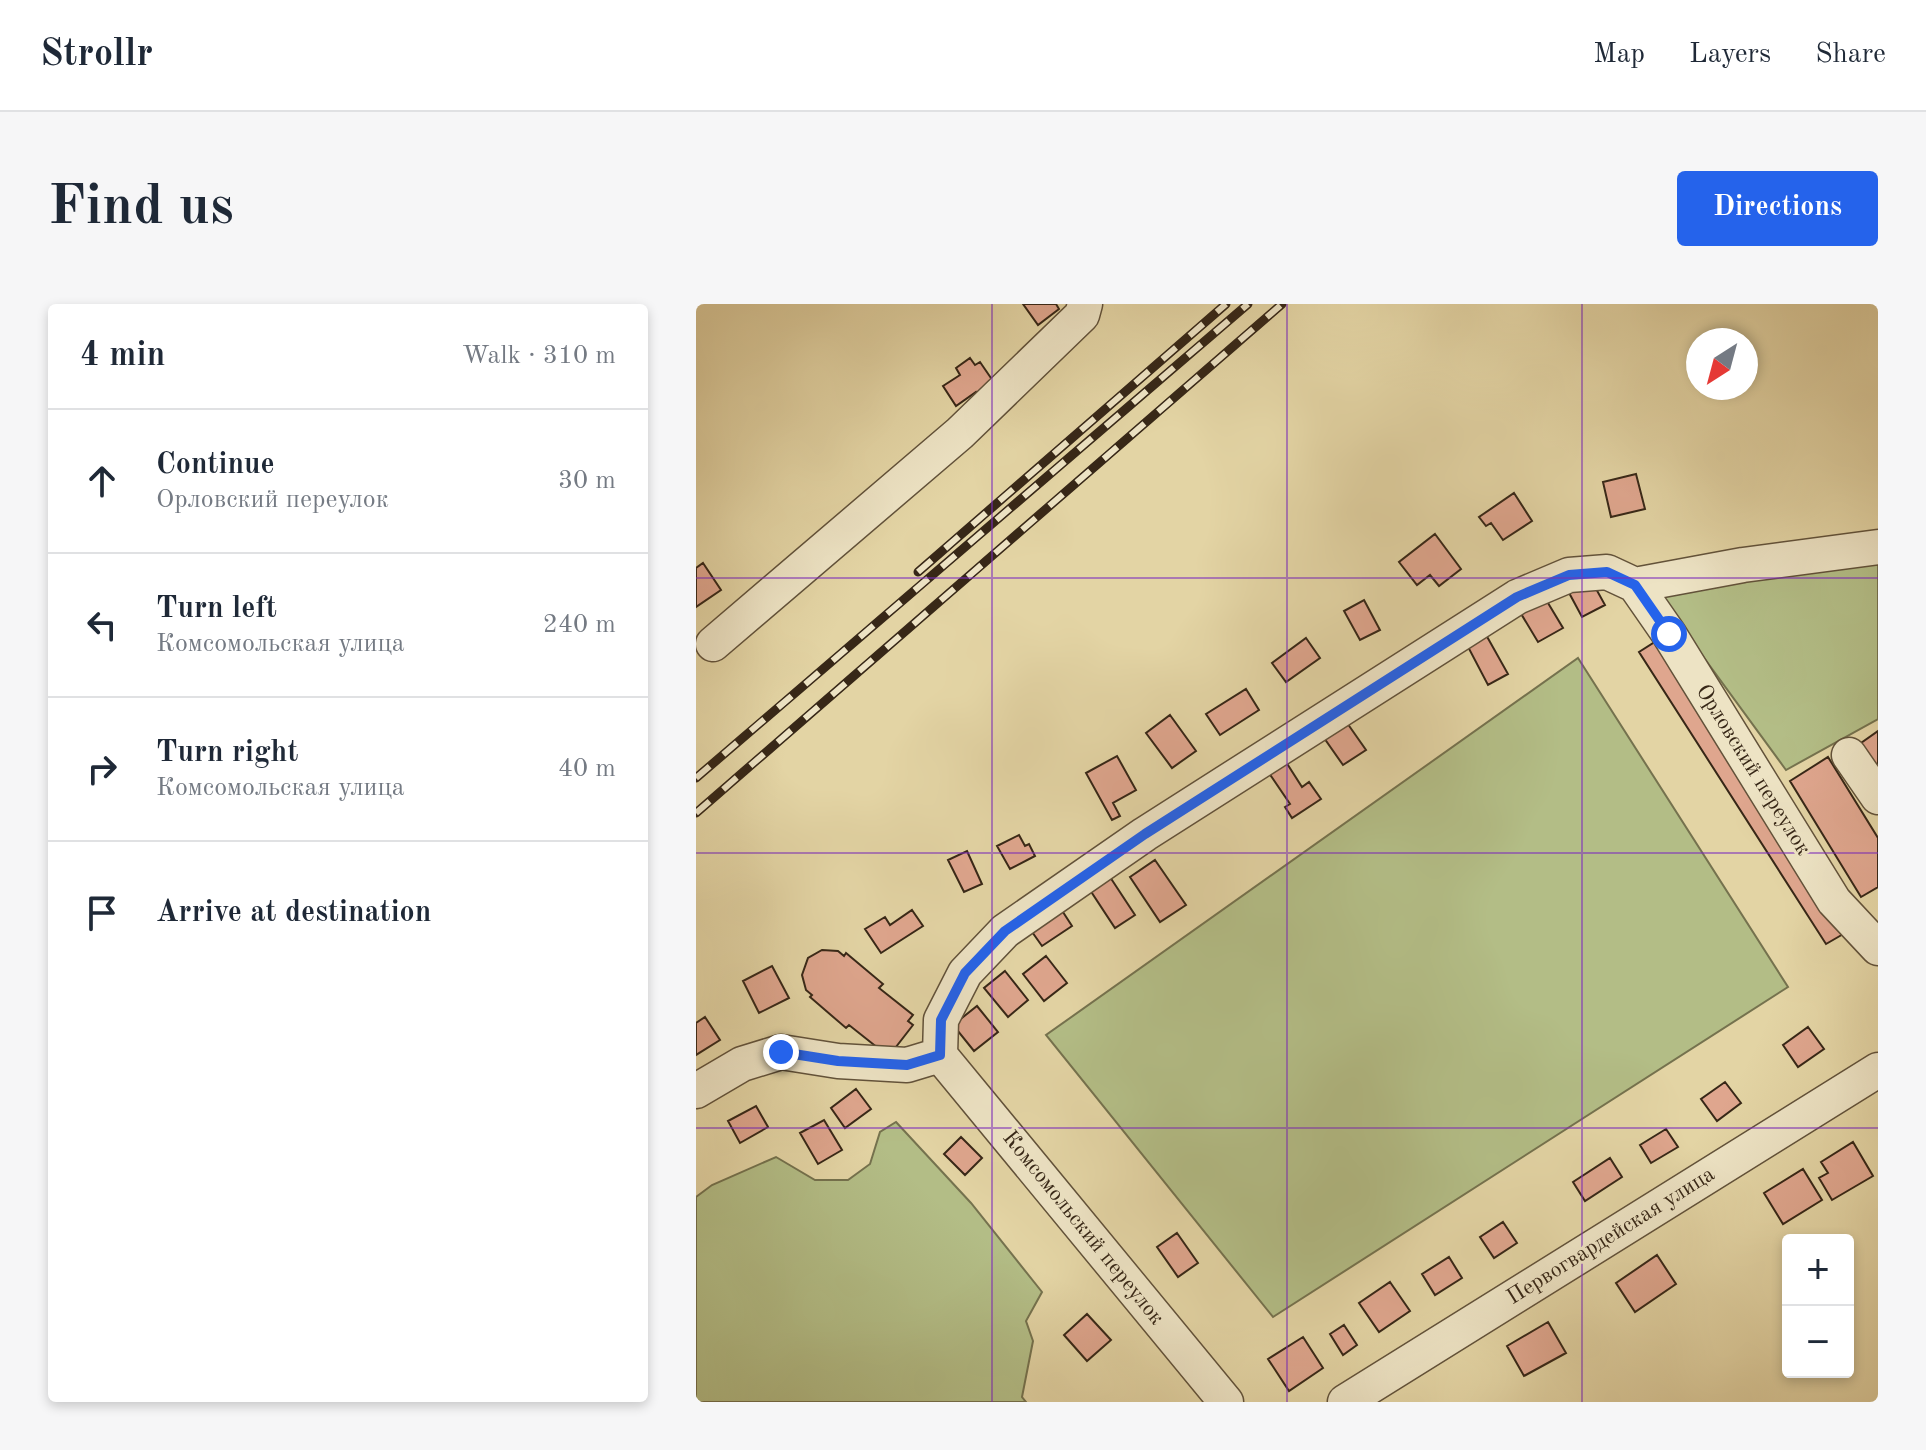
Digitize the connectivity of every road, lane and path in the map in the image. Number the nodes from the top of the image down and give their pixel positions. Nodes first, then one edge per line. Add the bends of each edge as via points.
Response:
1 (1085, 304) edge
2 (1878, 547) edge
3 (1635, 585) junction
4 (713, 644) dead end
5 (1849, 755) dead end
6 (1878, 797) edge
7 (1878, 948) edge
8 (940, 1055) junction
9 (1878, 1070) edge
10 (696, 1091) edge
11 (1226, 1402) edge
12 (1345, 1402) edge

1 - 4 street via 1082,315 960,433
2 - 3 street
3 - 7 street, Орловский переулок via 1834,901
3 - 8 street via 1607,572 1569,575 1517,597 1145,834 1005,931 965,973 941,1020
5 - 6 street
8 - 10 street via 907,1065 781,1052 742,1064
8 - 11 street, Комсомольский переулок
9 - 12 street, Первогвардейская улица

